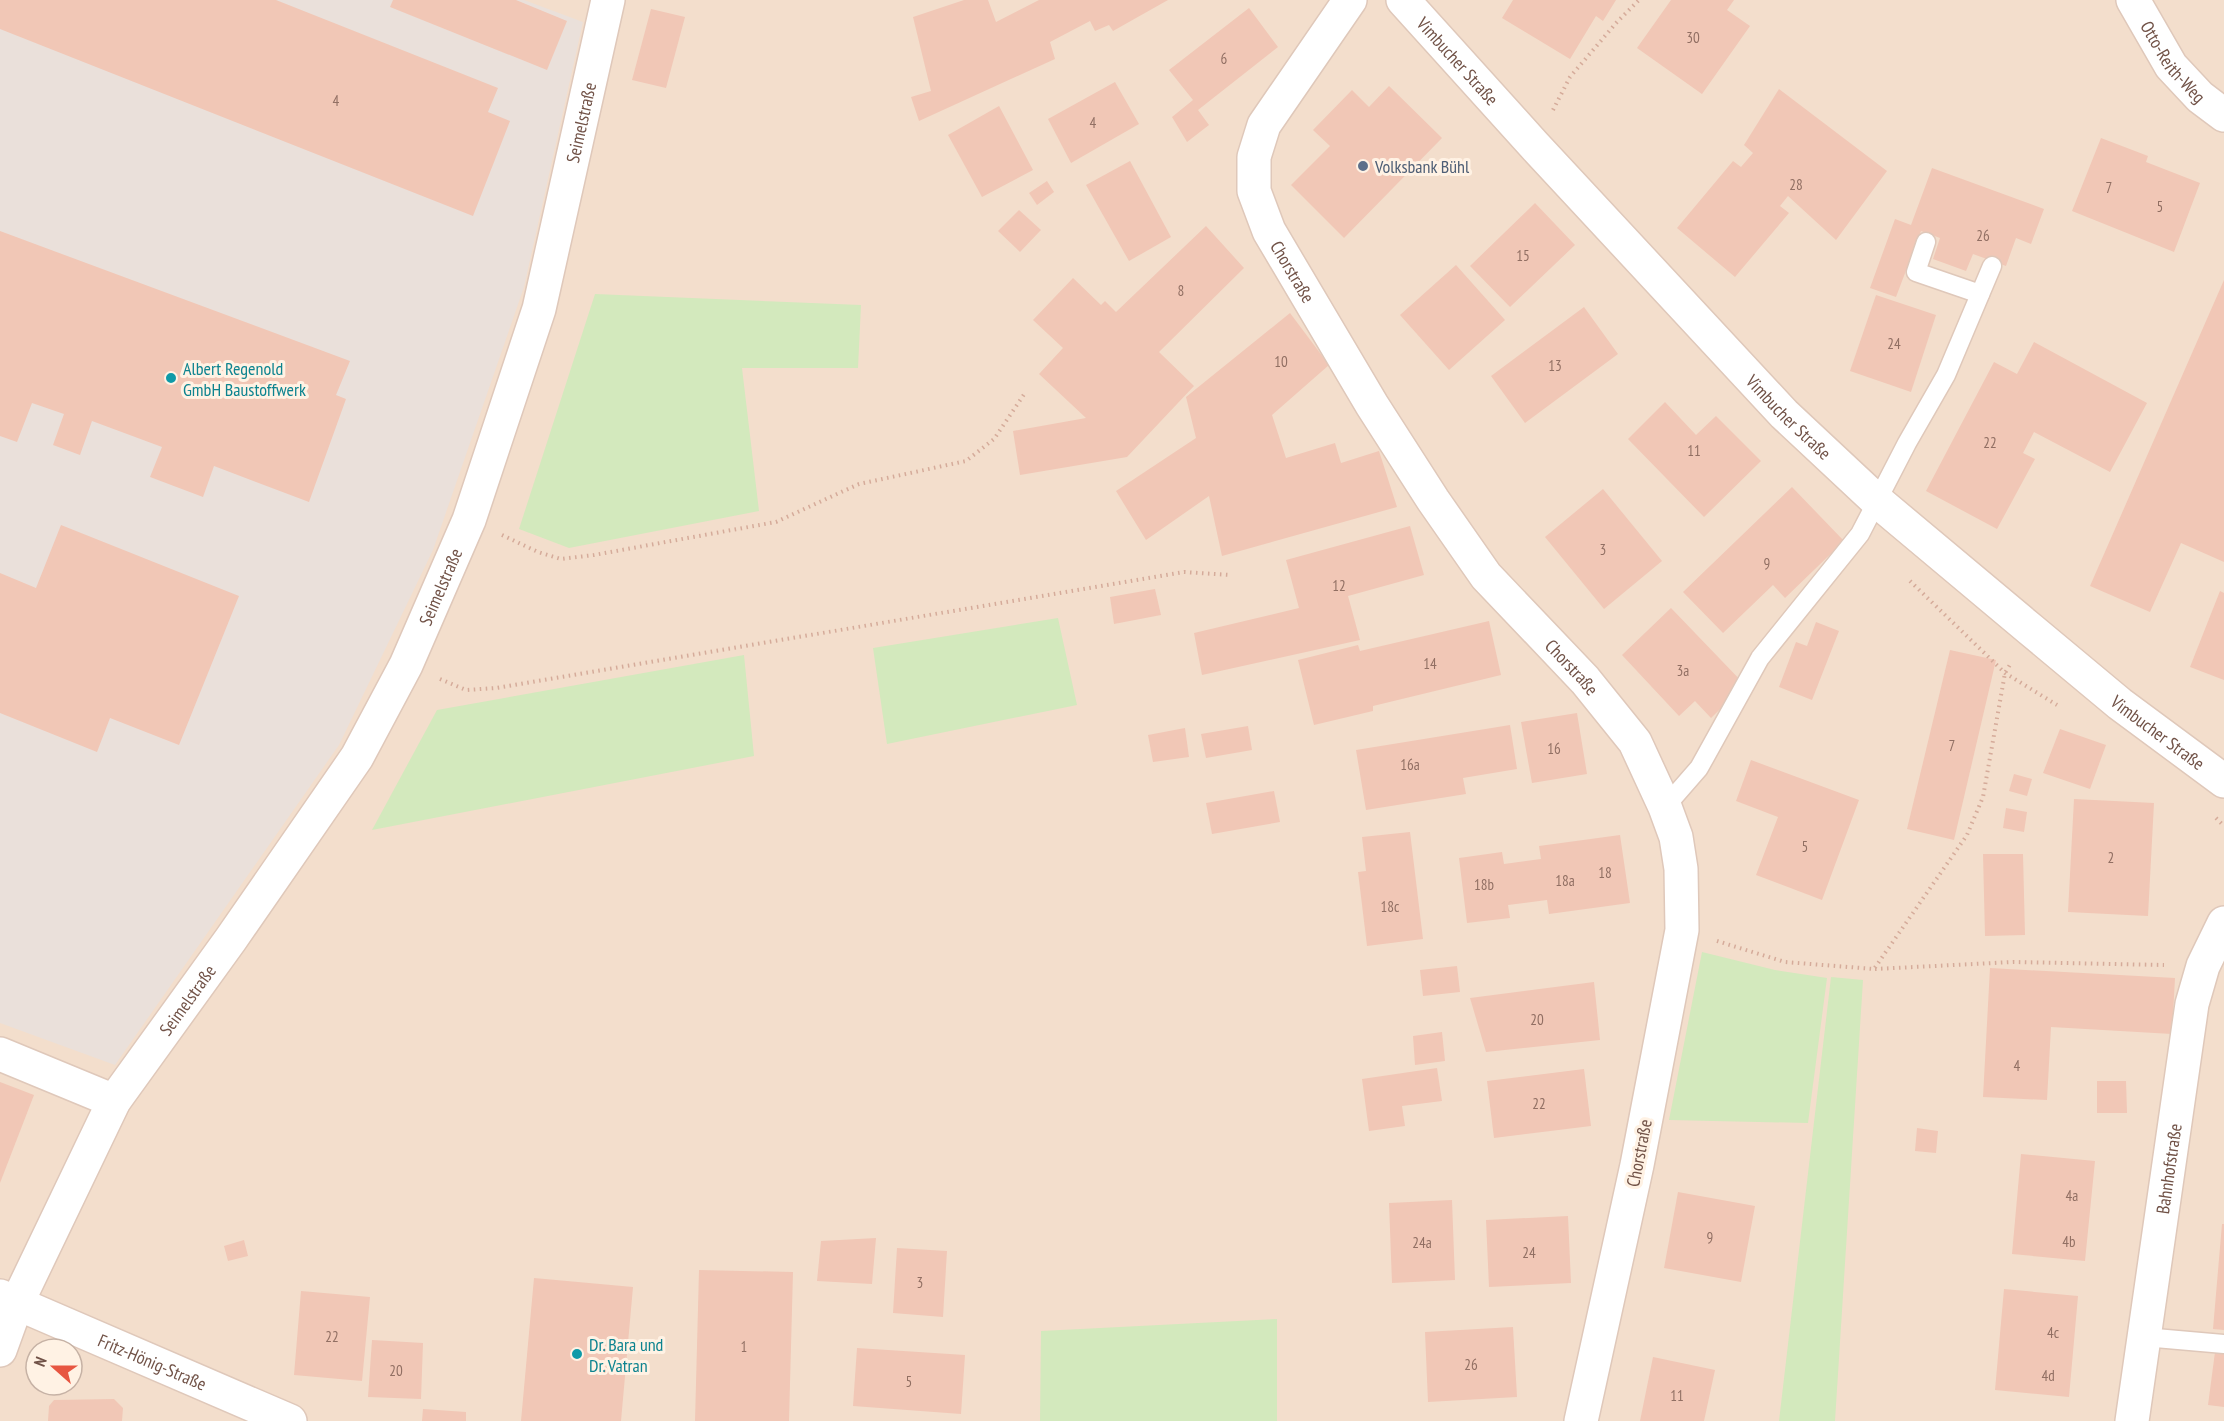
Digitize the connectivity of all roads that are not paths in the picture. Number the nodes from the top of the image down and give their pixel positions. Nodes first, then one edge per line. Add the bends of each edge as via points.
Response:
1 (608, 0) edge
2 (1350, 0) edge
3 (1403, 0) edge
4 (2133, 0) edge
5 (2224, 115) edge
6 (1926, 242) dead end
7 (1992, 266) dead end
8 (1980, 294) junction
9 (1876, 500) junction
10 (2224, 781) edge
11 (1665, 807) junction
12 (2224, 923) edge
13 (0, 1054) edge
14 (114, 1101) junction
15 (9, 1299) edge
16 (2144, 1337) junction
17 (2224, 1344) edge
18 (0, 1350) edge
19 (290, 1421) edge
20 (1581, 1421) edge
21 (2132, 1421) edge

1 - 14 street, Seimelstraße via 539,309 469,520 406,665 357,757
2 - 11 street, Chorstraße via 1264,125 1254,157 1254,191 1269,231 1432,500 1486,576 1585,680 1635,742
3 - 9 street, Vimbucher Straße via 1784,414
4 - 5 street, Otto-Reith-Weg via 2172,66 2200,97
6 - 8 lane via 1916,272
7 - 8 lane
8 - 9 lane via 1946,375
9 - 10 street, Vimbucher Straße via 2120,704
9 - 11 lane via 1860,534 1760,658 1699,768
11 - 20 street, Chorstraße via 1676,837 1681,870 1682,930 1637,1165
12 - 16 street, Bahnhofstraße via 2203,966 2192,1004
13 - 14 street
14 - 15 street, Seimelstraße
15 - 18 street, Seimelstraße
15 - 19 street, Fritz-Hönig-Straße
16 - 17 lane
16 - 21 street, Bahnhofstraße

